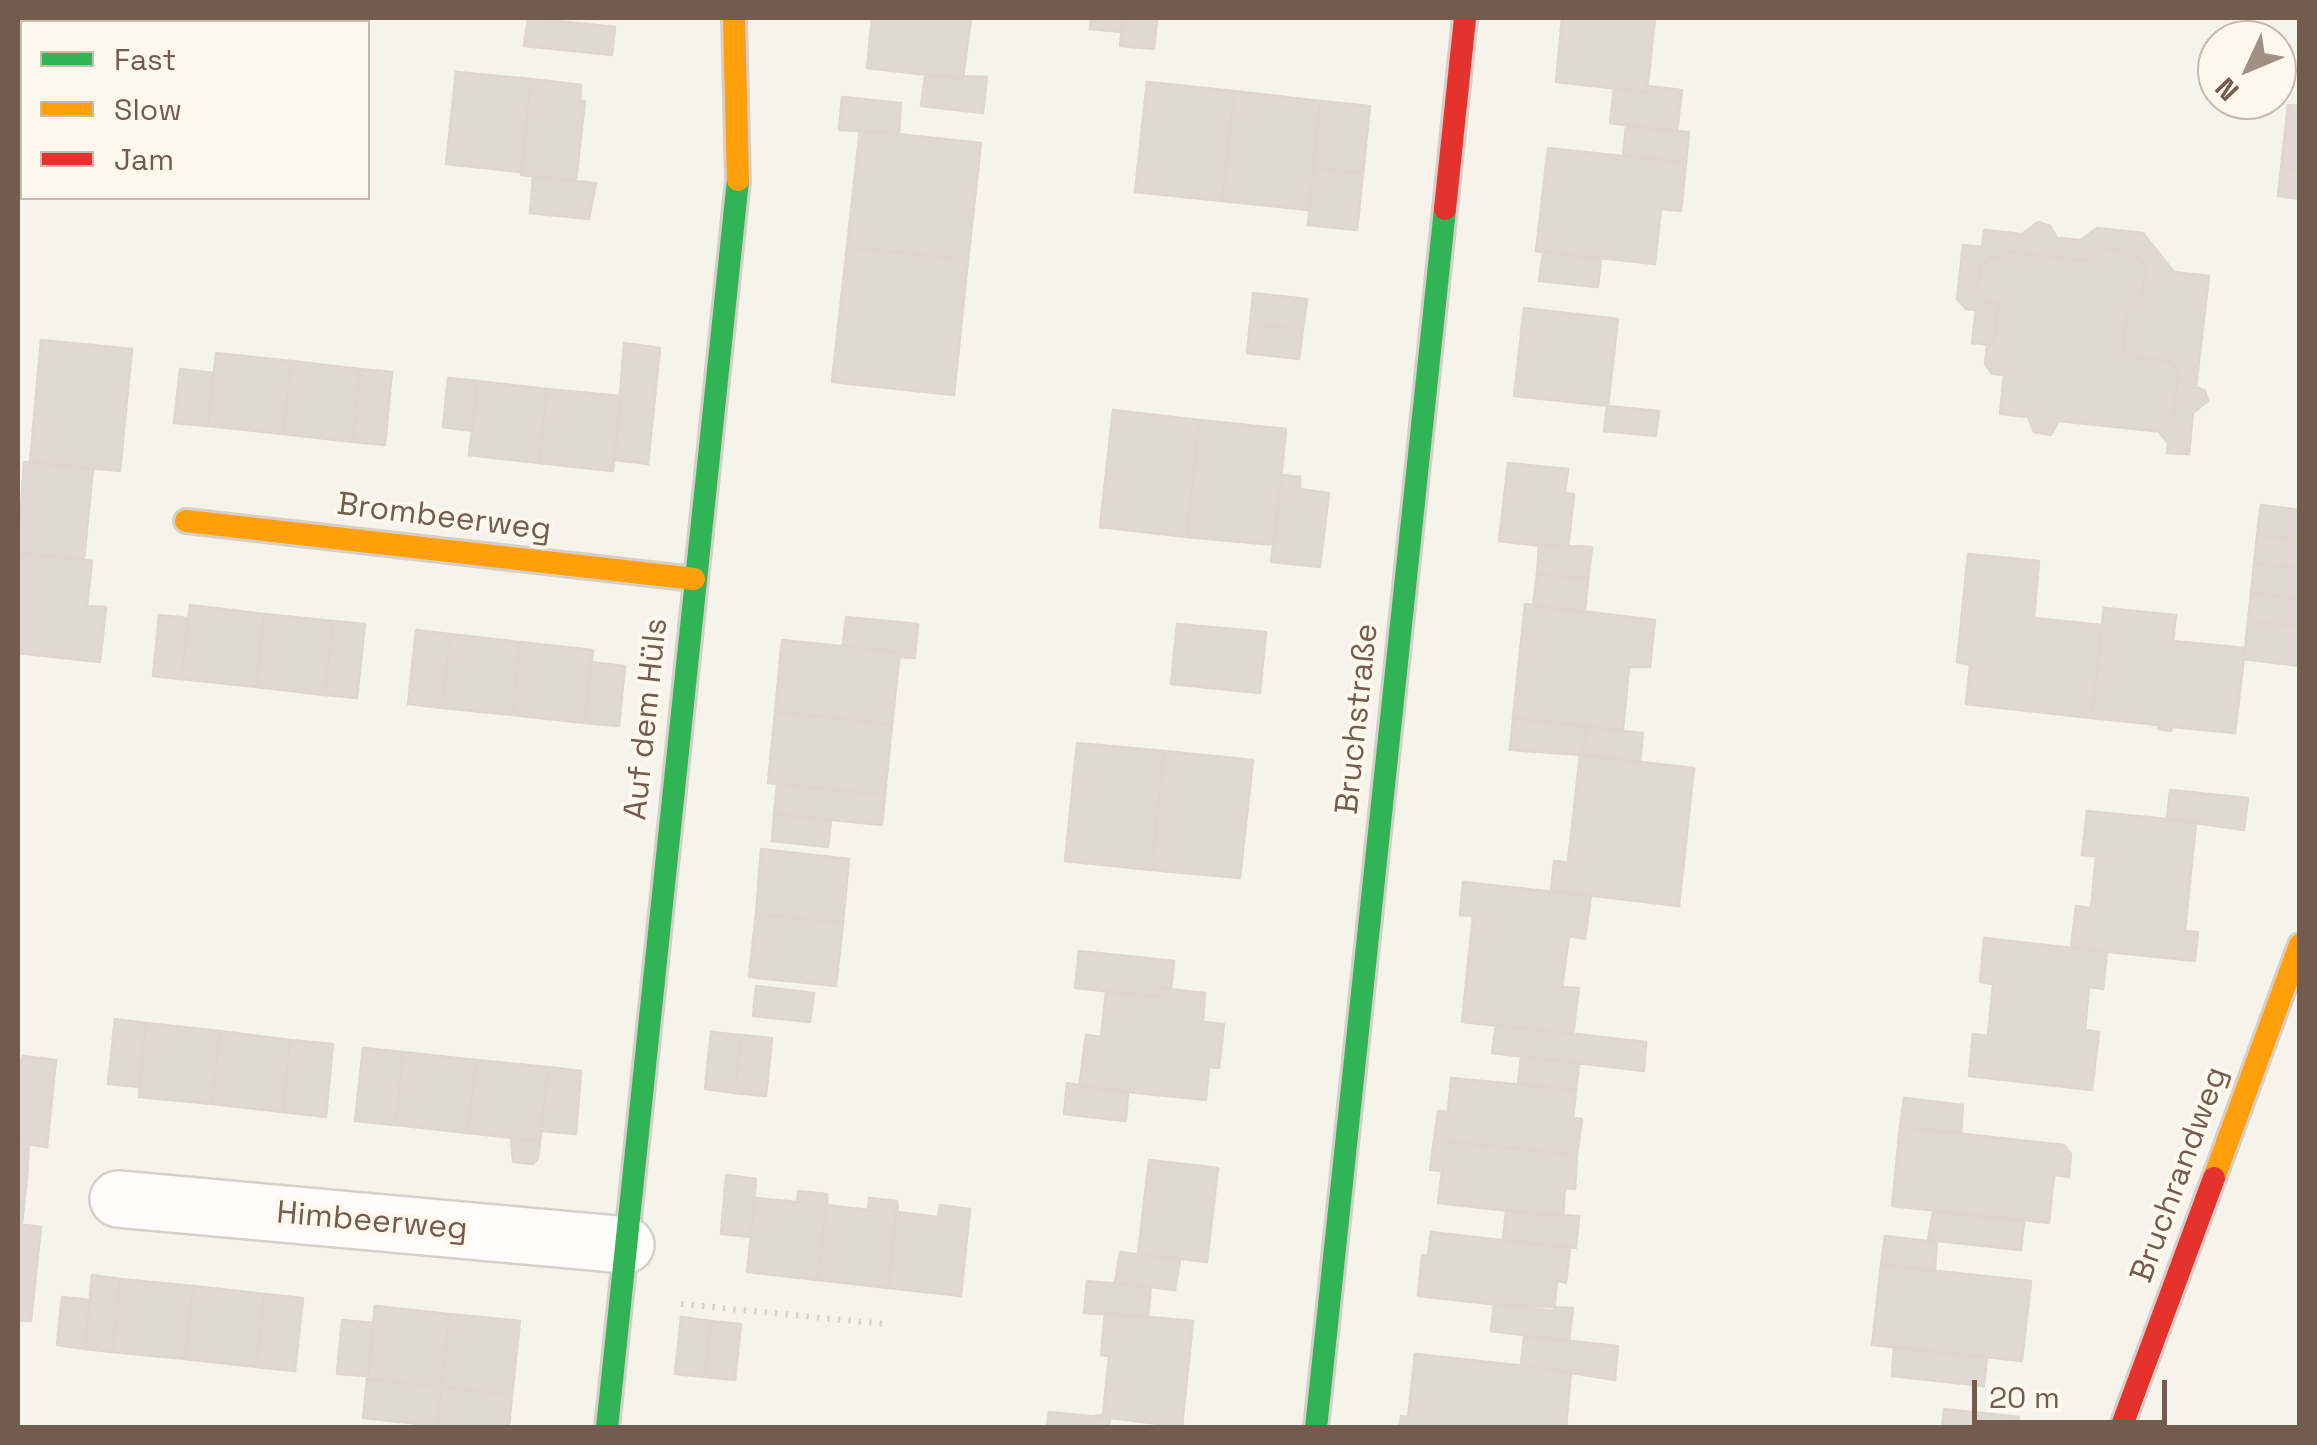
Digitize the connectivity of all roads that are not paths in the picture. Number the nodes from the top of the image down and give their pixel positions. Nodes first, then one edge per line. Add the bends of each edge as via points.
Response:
1 (734, 18) edge
2 (1465, 18) edge
3 (186, 521) dead end
4 (694, 580) junction
5 (2300, 945) edge
6 (118, 1199) dead end
7 (626, 1245) junction
8 (607, 1428) edge
9 (1316, 1428) edge
10 (2121, 1428) edge

1 - 4 street, Auf dem Hüls via 741,153
2 - 9 street, Bruchstraße
3 - 4 street, Brombeerweg
4 - 7 street, Auf dem Hüls
5 - 10 street, Bruchrandweg
6 - 7 street, Himbeerweg
7 - 8 street, Auf dem Hüls

